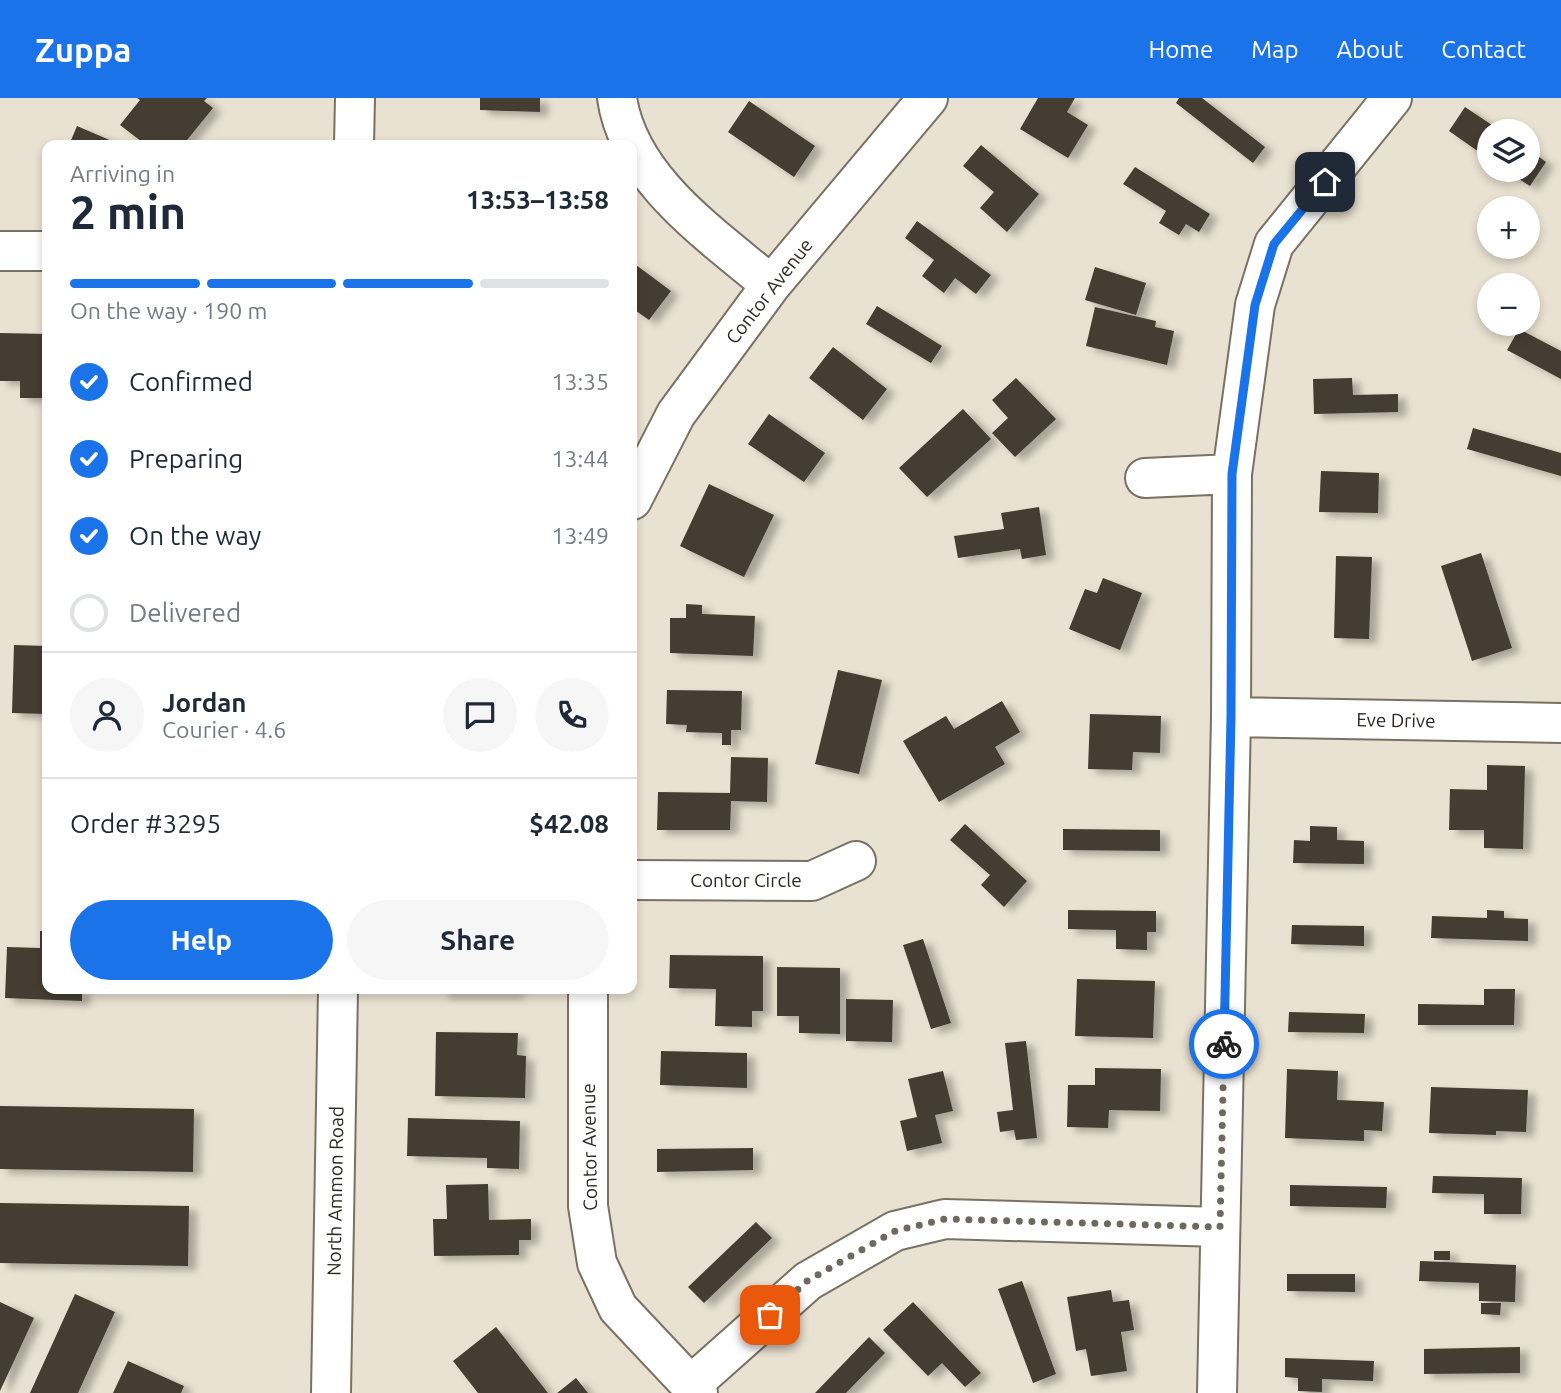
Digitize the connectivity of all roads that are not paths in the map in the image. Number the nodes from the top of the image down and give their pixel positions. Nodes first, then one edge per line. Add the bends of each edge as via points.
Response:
1 (355, 98) edge
2 (618, 98) edge
3 (928, 98) edge
4 (1392, 98) edge
5 (354, 140) edge
6 (631, 140) edge
7 (637, 155) edge
8 (0, 251) edge
9 (42, 251) edge
10 (771, 285) junction
11 (1232, 474) junction
12 (1145, 478) dead end
13 (637, 490) edge
14 (1231, 717) junction
15 (1561, 723) edge
16 (856, 861) dead end
17 (637, 880) edge
18 (338, 994) edge
19 (588, 994) edge
20 (1220, 1227) junction
21 (695, 1389) edge
22 (331, 1393) edge
23 (1217, 1393) edge

1 - 5 street
2 - 6 street
3 - 10 street, Contor Avenue
4 - 11 street via 1274,244 1255,305
7 - 10 street via 664,193
8 - 9 street
10 - 13 street, Contor Avenue via 676,414
11 - 12 street
11 - 14 street
14 - 15 street, Eve Drive
14 - 20 street
16 - 17 street, Contor Circle via 813,881
18 - 22 street, North Ammon Road
19 - 21 street, Contor Avenue via 588,1206 597,1264 618,1308
20 - 21 street via 945,1219 895,1231 807,1281
20 - 23 street

